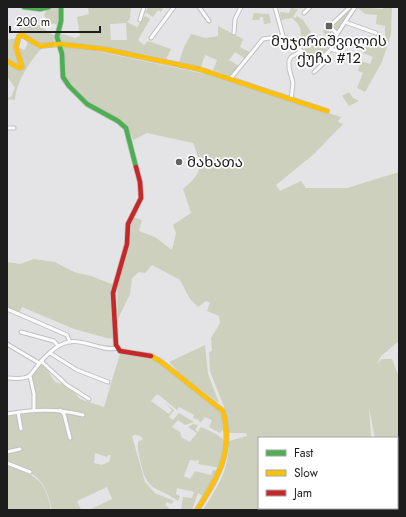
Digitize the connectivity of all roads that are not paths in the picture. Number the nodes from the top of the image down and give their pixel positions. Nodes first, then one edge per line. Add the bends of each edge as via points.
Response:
1 (24, 7) edge
2 (49, 7) edge
3 (61, 7) edge
4 (144, 7) edge
5 (174, 7) edge
6 (199, 7) edge
7 (240, 7) edge
8 (275, 7) edge
9 (310, 7) edge
10 (350, 7) edge
11 (355, 7) edge
12 (304, 13) dead end
13 (140, 20) dead end
14 (209, 21) dead end
15 (345, 22) junction
16 (234, 33) dead end
17 (376, 33) dead end
18 (337, 34) junction
19 (283, 36) junction
20 (151, 38) dead end
21 (58, 44) junction
22 (331, 49) junction
23 (301, 51) junction
24 (325, 55) junction
25 (358, 60) dead end
26 (7, 61) edge
27 (314, 72) dead end
28 (231, 78) junction
29 (291, 100) junction
30 (327, 110) dead end
31 (7, 128) edge
32 (14, 128) dead end
33 (7, 309) edge
34 (21, 332) dead end
35 (70, 342) junction
36 (8, 346) edge
37 (58, 346) junction
38 (118, 348) junction
39 (50, 353) junction
40 (40, 362) junction
41 (30, 376) junction
42 (7, 378) edge
43 (108, 382) dead end
44 (89, 399) dead end
45 (34, 410) junction
46 (60, 410) junction
47 (18, 412) junction
48 (7, 414) edge
49 (83, 415) dead end
50 (21, 429) dead end
51 (70, 438) dead end
52 (20, 449) dead end
53 (7, 452) edge
54 (7, 463) edge
55 (30, 472) dead end
56 (196, 510) edge

1 - 2 street
3 - 21 street
4 - 13 street
5 - 20 street
6 - 14 street
7 - 16 street via 235,19
8 - 19 street
9 - 12 street
10 - 18 street via 330,26
11 - 15 street
15 - 17 street
15 - 18 street
18 - 22 street
19 - 23 street
19 - 28 street via 263,39
21 - 26 street via 40,46 22,35 16,42 22,67 19,68
21 - 28 street via 104,49
21 - 38 street via 62,54 62,74 69,86 87,104 126,128 140,182 141,198 128,224 127,244 113,292
22 - 24 street
22 - 25 street
23 - 24 street via 313,58
23 - 29 street via 291,57 289,62 293,83
24 - 27 street via 324,63
28 - 29 street
29 - 30 street
31 - 32 street
33 - 35 street via 67,335
34 - 37 street via 54,341
35 - 37 street
35 - 38 street via 82,342 106,349
36 - 40 street
37 - 39 street
38 - 56 street via 120,351 150,356 160,361 223,411 226,418 226,454 223,470
39 - 40 street
39 - 43 street via 77,370
40 - 41 street
40 - 44 street via 67,385
41 - 42 street
41 - 45 street
45 - 46 street
45 - 47 street
46 - 49 street
46 - 51 street via 64,414
47 - 48 street
47 - 50 street
52 - 53 street
54 - 55 street

